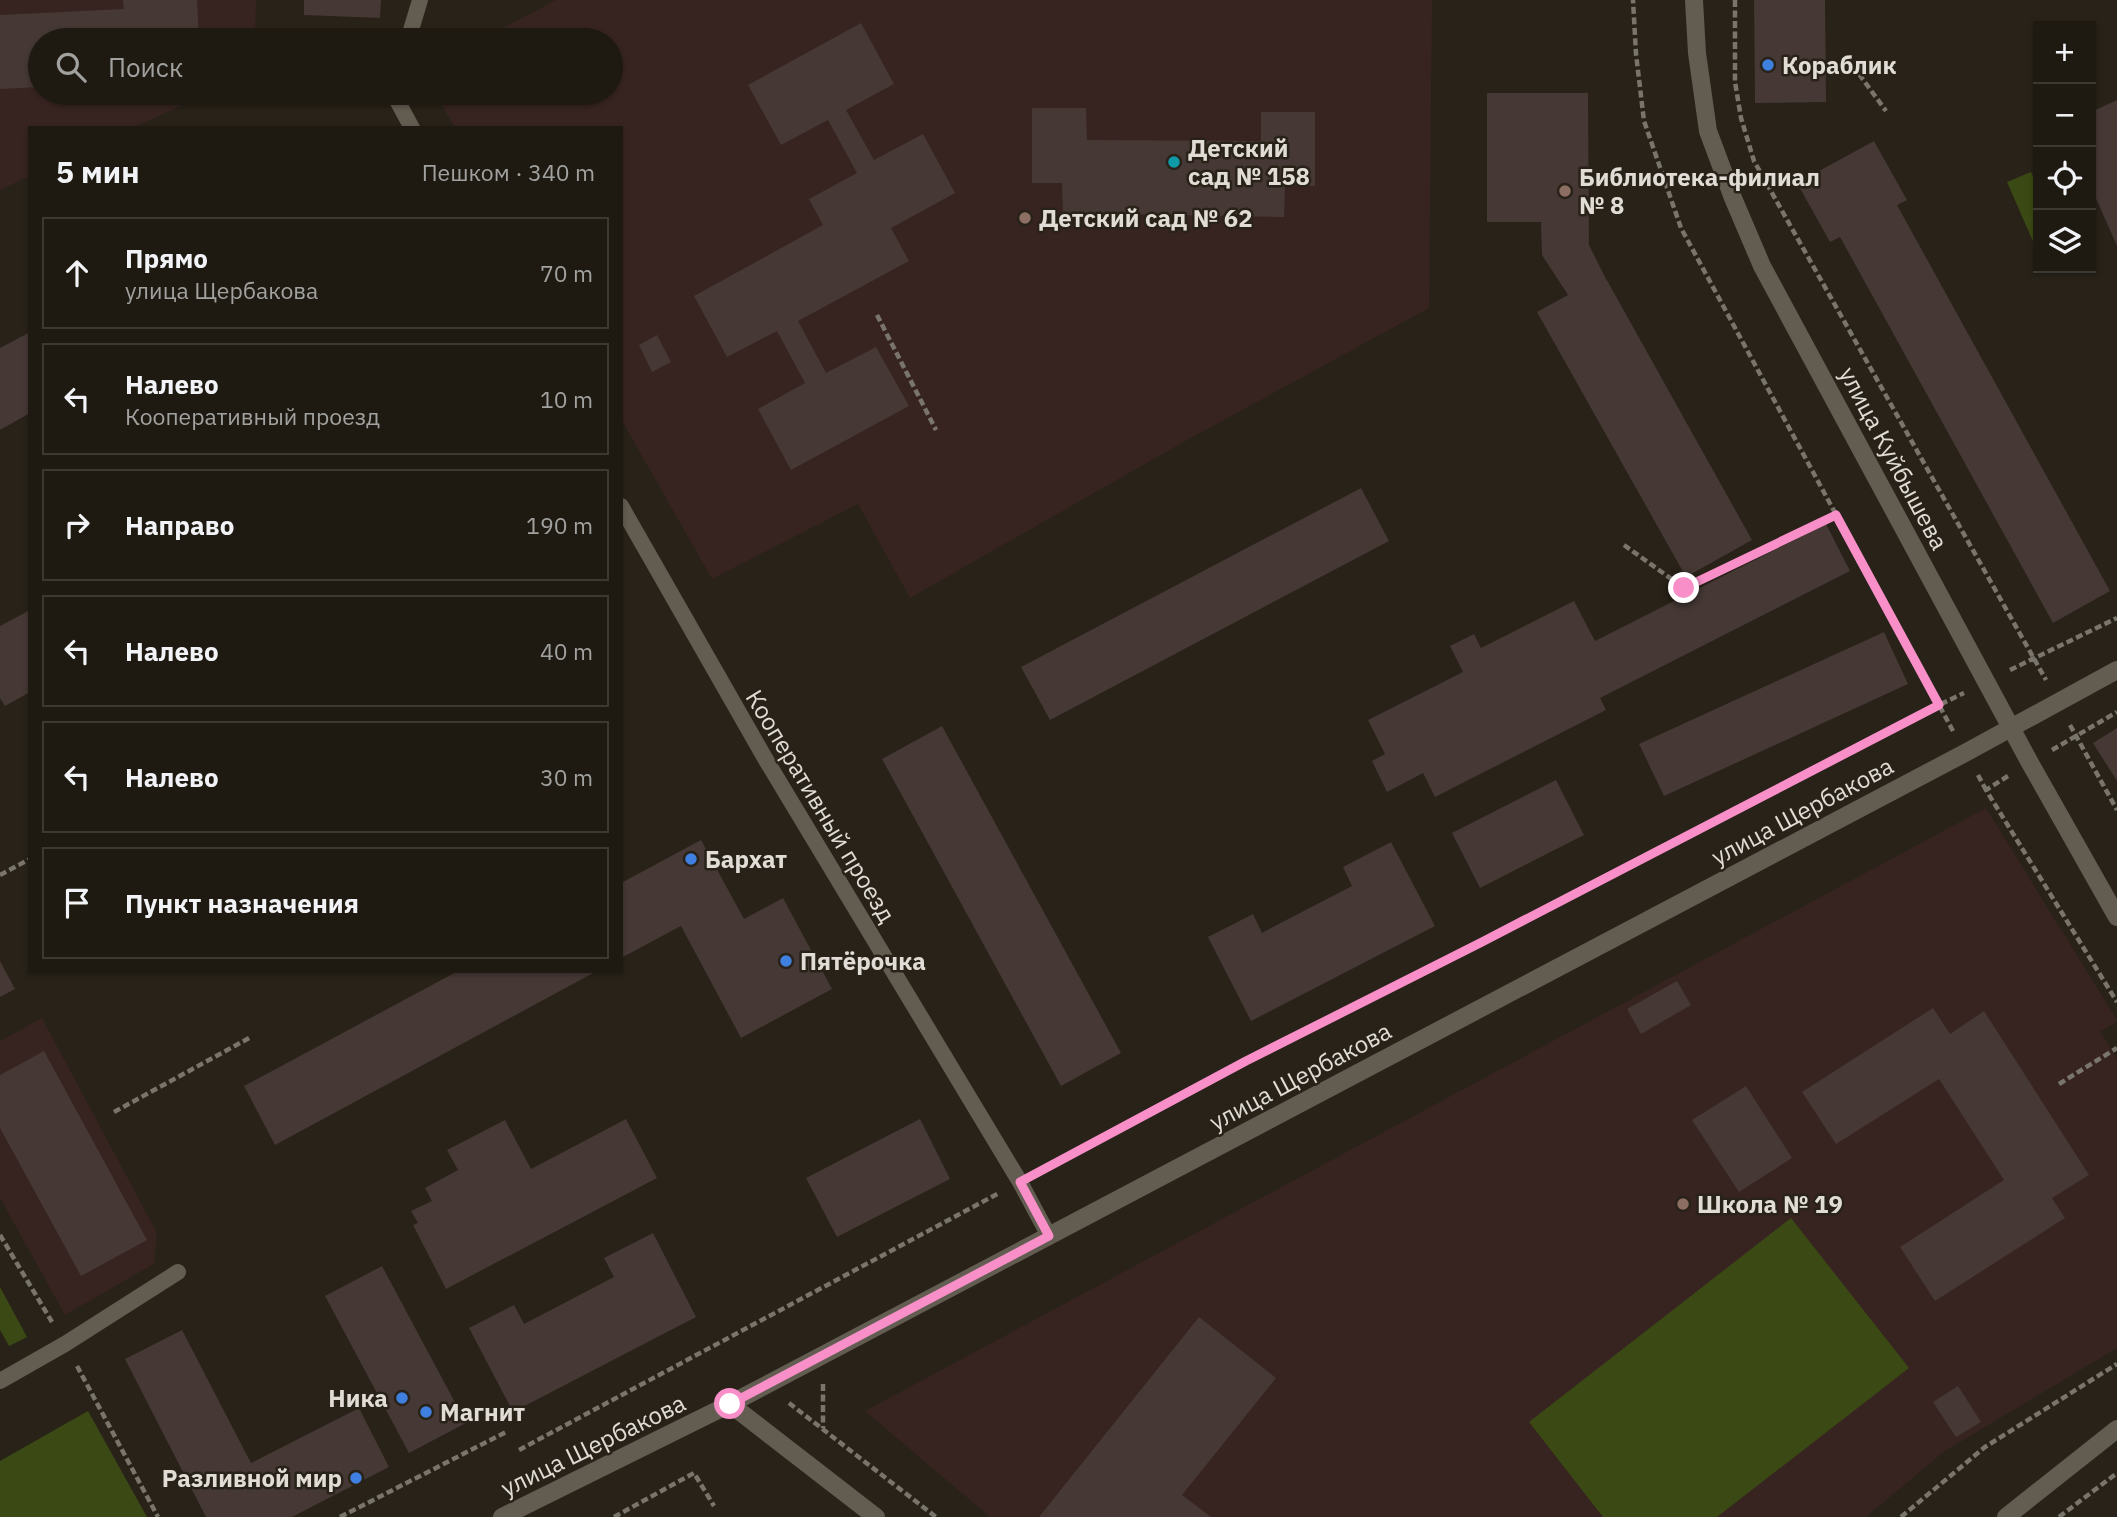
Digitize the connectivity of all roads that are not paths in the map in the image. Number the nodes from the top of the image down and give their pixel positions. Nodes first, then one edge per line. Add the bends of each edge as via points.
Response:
1 (420, 0) edge
2 (1694, 0) edge
3 (412, 28) edge
4 (400, 105) edge
5 (411, 126) edge
6 (623, 509) edge
7 (2117, 670) edge
8 (2012, 728) junction
9 (2117, 917) edge
10 (1049, 1236) junction
11 (178, 1272) dead end
12 (0, 1381) edge
13 (730, 1404) junction
14 (2117, 1429) edge
15 (502, 1517) edge
16 (876, 1517) edge
17 (2006, 1517) edge

1 - 3 lane
2 - 8 street, улица Куйбышева via 1708,131 1762,266
4 - 5 lane
6 - 10 lane, Кооперативный проезд
7 - 8 street, улица Щербакова
8 - 9 street, улица Куйбышева
8 - 10 street, улица Щербакова
10 - 13 street, улица Щербакова
11 - 12 lane
13 - 15 street, улица Щербакова
13 - 16 street
14 - 17 street

